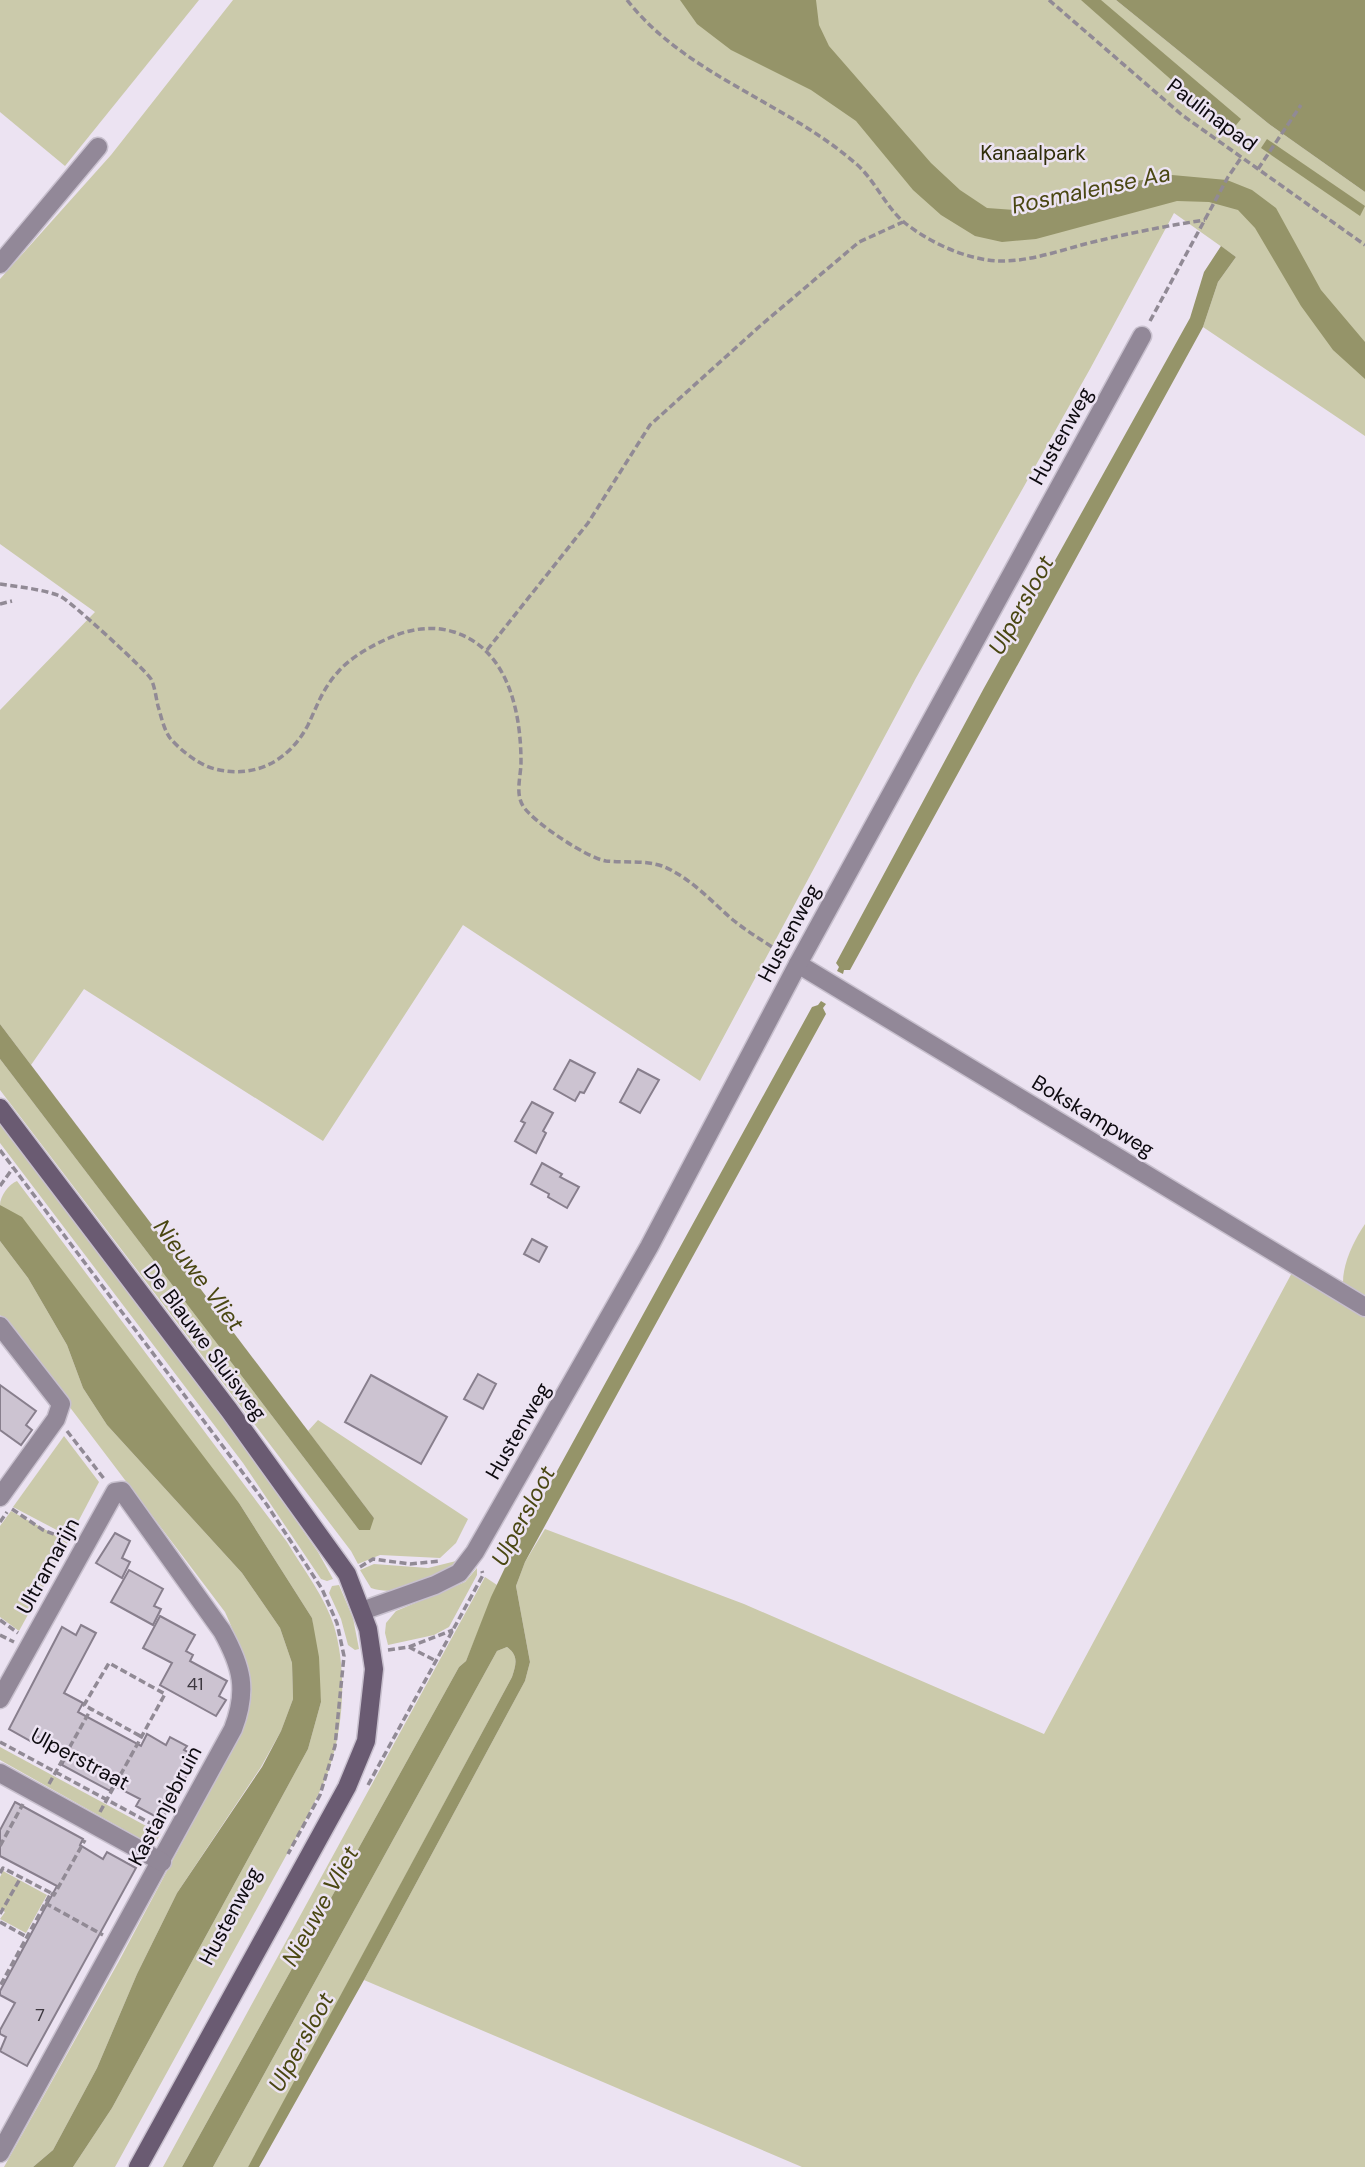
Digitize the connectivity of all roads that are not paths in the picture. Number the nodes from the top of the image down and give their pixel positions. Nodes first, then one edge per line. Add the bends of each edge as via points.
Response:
1 (98, 147) dead end
2 (0, 264) edge
3 (1142, 336) road end
4 (798, 964) junction
5 (0, 1108) edge
6 (1365, 1307) edge
7 (0, 1326) edge
8 (115, 1492) joint
9 (5, 1502) edge
10 (362, 1611) junction
11 (0, 1699) edge
12 (0, 1773) edge
13 (162, 1862) junction
14 (0, 2152) edge
15 (138, 2167) edge

1 - 2 street
3 - 4 street, Hustenweg
4 - 6 street, Bokskampweg
4 - 10 street, Hustenweg via 649,1247 475,1552 458,1573
5 - 10 main road, De Blauwe Sluisweg via 229,1410 347,1574
7 - 9 street via 61,1404
8 - 11 street, Ultramarijn
8 - 13 street, Kastanjebruin via 122,1491 222,1631 236,1656 242,1685 233,1729
10 - 15 main road, Hustenweg via 374,1669 366,1741 347,1787
12 - 13 street
13 - 14 street, Kastanjebruin

